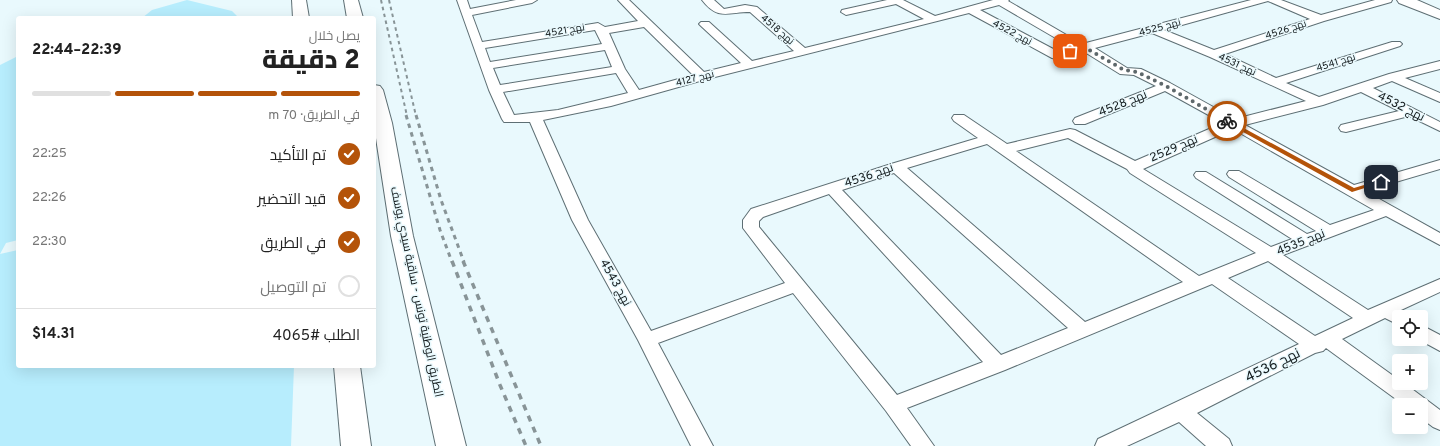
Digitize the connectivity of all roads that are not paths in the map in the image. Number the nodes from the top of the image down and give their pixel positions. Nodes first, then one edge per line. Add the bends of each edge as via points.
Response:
1 (299, 0) edge
2 (351, 0) edge
3 (462, 0) edge
4 (532, 0) edge
5 (623, 0) edge
6 (707, 0) edge
7 (896, 0) edge
8 (1263, 0) edge
9 (1272, 0) edge
10 (1342, 0) edge
11 (1386, 0) edge
12 (1404, 0) edge
13 (1421, 0) edge
14 (1002, 1) edge
15 (968, 6) edge
16 (1359, 7) junction
17 (1440, 7) edge
18 (846, 12) dead end
19 (466, 13) junction
20 (1440, 15) edge
21 (301, 16) edge
22 (355, 16) edge
23 (933, 19) junction
24 (1320, 19) junction
25 (647, 23) junction
26 (705, 24) dead end
27 (1155, 30) junction
28 (602, 31) junction
29 (1396, 44) dead end
30 (478, 46) junction
31 (608, 46) junction
32 (1082, 47) junction
33 (802, 52) junction
34 (1214, 54) junction
35 (1056, 55) joint
36 (750, 65) junction
37 (1440, 65) edge
38 (486, 66) junction
39 (619, 69) junction
40 (702, 76) junction
41 (1393, 77) junction
42 (1275, 82) junction
43 (1166, 86) junction
44 (1362, 87) junction
45 (495, 90) junction
46 (635, 94) junction
47 (376, 97) edge
48 (1440, 98) edge
49 (1318, 102) junction
50 (1411, 112) junction
51 (535, 118) junction
52 (959, 118) dead end
53 (1080, 121) dead end
54 (1233, 124) junction
55 (1440, 127) edge
56 (1346, 128) dead end
57 (989, 139) junction
58 (1005, 149) junction
59 (1440, 164) edge
60 (896, 166) junction
61 (1134, 167) junction
62 (1234, 174) dead end
63 (1202, 175) dead end
64 (832, 188) junction
65 (1354, 190) junction
66 (1388, 210) junction
67 (1328, 231) junction
68 (1305, 240) junction
69 (1440, 240) edge
70 (1271, 255) junction
71 (1206, 280) junction
72 (1440, 285) edge
73 (797, 286) junction
74 (1399, 310) edge
75 (1392, 314) edge
76 (1368, 319) junction
77 (1082, 330) junction
78 (1428, 336) edge
79 (647, 340) junction
80 (1322, 342) junction
81 (1440, 344) edge
82 (998, 365) junction
83 (348, 368) edge
84 (1407, 398) edge
85 (893, 405) junction
86 (1181, 411) junction
87 (1428, 412) edge
88 (1440, 421) edge
89 (356, 446) edge
90 (451, 446) edge
91 (702, 446) edge
92 (923, 446) edge
93 (1106, 446) edge
94 (1221, 446) edge

1 - 21 main road
2 - 22 main road
3 - 19 street, نهج 4127
4 - 19 street
5 - 25 street
6 - 33 street, نهج 4518 via 720,10 753,9
7 - 18 street
7 - 23 street
8 - 27 street, نهج 4525
9 - 24 street
10 - 16 street
11 - 16 street, نهج 4526
12 - 20 main road
13 - 17 main road
14 - 15 street, نهج 4127
14 - 32 street
15 - 23 street, نهج 4127
15 - 35 street, نهج 4522
16 - 24 street, نهج 4526
19 - 30 street, نهج 4127
23 - 33 street, نهج 4127
24 - 34 street, نهج 4526
25 - 28 street
25 - 40 street
26 - 36 street
27 - 32 street, نهج 4525
27 - 34 street, نهج 4531
28 - 30 street, نهج 4521 via 598,26
28 - 31 street, نهج 4521
29 - 42 street, نهج 4541
30 - 38 street, نهج 4127
31 - 38 street
31 - 39 street, نهج 4521
32 - 35 street, نهج 4525
32 - 43 street via 1124,70 1137,72
33 - 36 street, نهج 4127
34 - 42 street, نهج 4531
36 - 40 street, نهج 4127
37 - 41 street, نهج 2529
38 - 45 street, نهج 4127
39 - 45 street
39 - 46 street, نهج 4521
40 - 46 street, نهج 4127
41 - 44 street, نهج 2529
41 - 48 street
42 - 49 street, نهج 4531
43 - 53 street, نهج 4528
43 - 54 street
44 - 49 street, نهج 2529
44 - 50 street, نهج 4532
45 - 51 street, نهج 4127 via 509,119
46 - 51 street, نهج 4127 via 588,109
47 - 90 main road, الطريق الوطنية تونس - ساقية سيدي يوسف via 383,123 402,236
49 - 54 street, نهج 2529
50 - 55 street, نهج 4532
50 - 56 street
51 - 79 street, نهج 4543 via 580,220
52 - 57 street
54 - 61 street, نهج 2529
54 - 65 street
57 - 58 street
57 - 60 street, نهج 4536
58 - 61 street via 1070,133
58 - 71 street
59 - 65 street
60 - 64 street, نهج 4536
60 - 77 street
61 - 70 street, نهج 2529
62 - 67 street
63 - 68 street
64 - 73 street, نهج 4536 via 757,214 751,220 751,228
64 - 82 street
65 - 66 street
66 - 67 street, نهج 4535
66 - 69 street
67 - 68 street, نهج 4535
68 - 70 street, نهج 4535
70 - 71 street, نهج 4535
70 - 76 street, نهج 2529
71 - 77 street, نهج 4535
71 - 80 street
72 - 74 street, نهج 4536
73 - 79 street
73 - 85 street
75 - 76 street, نهج 4536
76 - 80 street, نهج 4536
77 - 82 street, نهج 4535
78 - 81 street
79 - 91 street, نهج 4543
80 - 84 street
80 - 86 street, نهج 4536
82 - 85 street, نهج 4535
83 - 89 main road
85 - 92 street
86 - 93 street, نهج 4536
86 - 94 street
87 - 88 street

